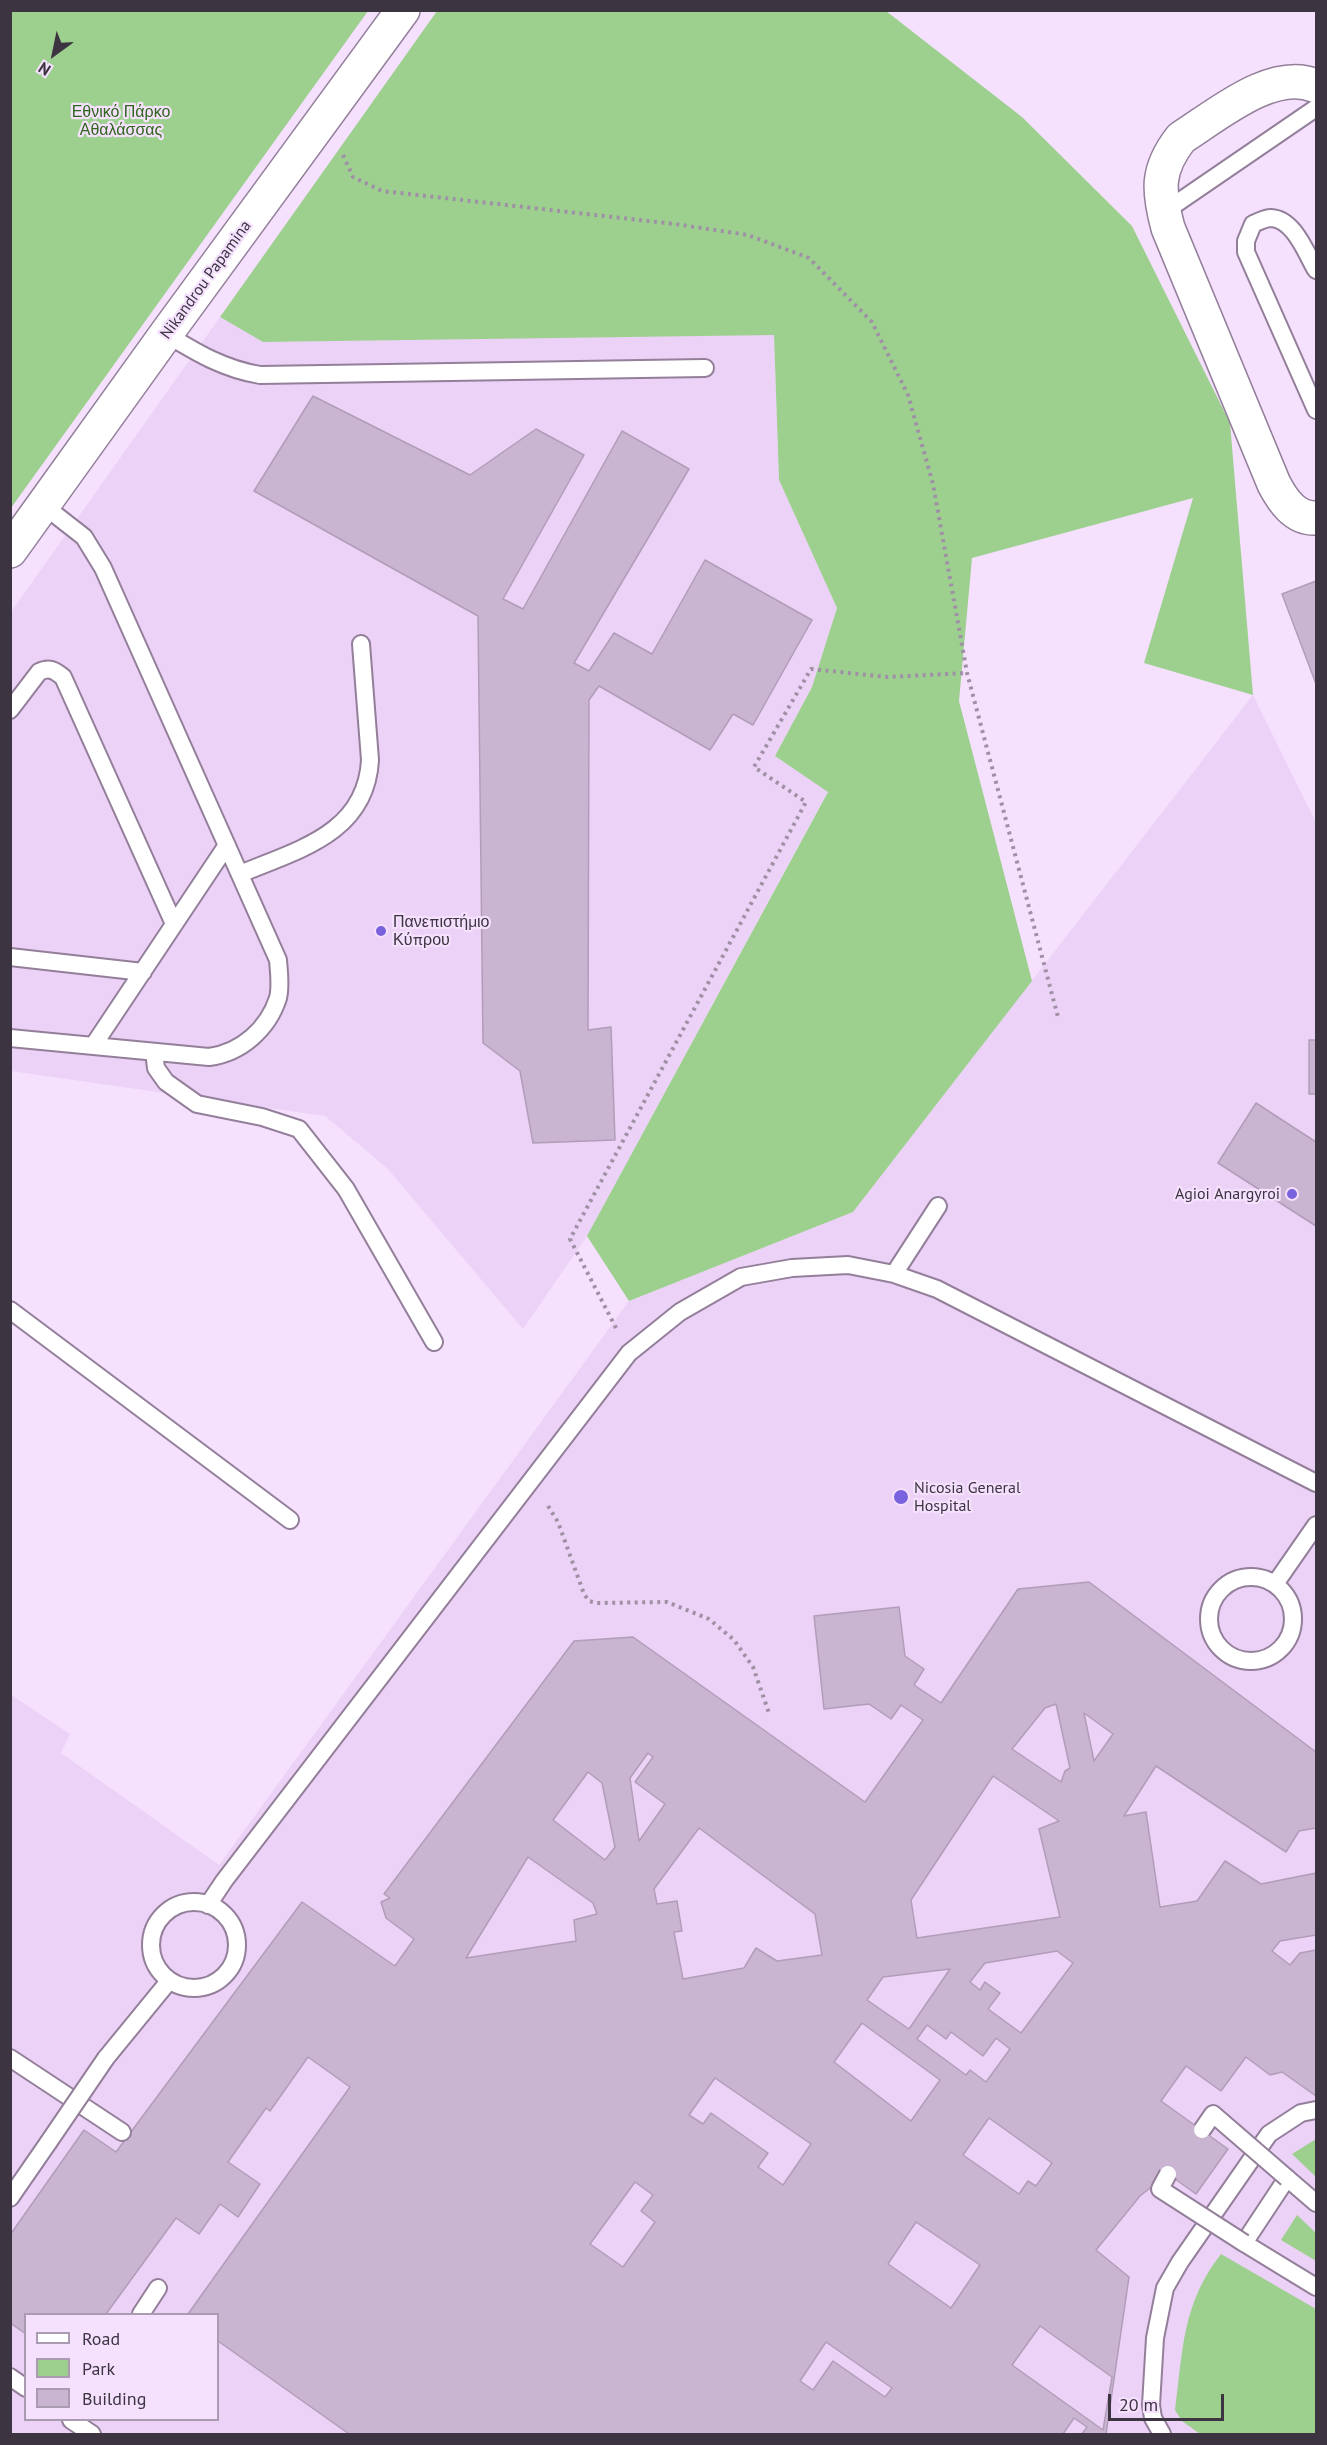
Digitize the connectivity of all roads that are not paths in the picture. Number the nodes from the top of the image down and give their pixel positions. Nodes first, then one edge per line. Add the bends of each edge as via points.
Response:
1 (403, 10) edge
2 (1317, 86) edge
3 (1317, 108) edge
4 (1164, 212) junction
5 (1317, 270) edge
6 (166, 334) junction
7 (705, 368) dead end
8 (1317, 410) edge
9 (43, 505) junction
10 (1317, 518) edge
11 (10, 552) edge
12 (361, 644) dead end
13 (10, 710) edge
14 (227, 845) junction
15 (240, 874) junction
16 (174, 924) junction
17 (10, 957) edge
18 (143, 972) junction
19 (10, 1038) edge
20 (93, 1046) junction
21 (154, 1052) junction
22 (938, 1206) dead end
23 (894, 1274) junction
24 (10, 1310) edge
25 (434, 1342) dead end
26 (1317, 1483) edge
27 (290, 1520) dead end
28 (1317, 1525) edge
29 (1275, 1584) junction
30 (208, 1905) junction
31 (169, 1981) junction
32 (10, 2058) edge
33 (1317, 2110) edge
34 (1202, 2130) dead end
35 (122, 2132) dead end
36 (1168, 2174) dead end
37 (1287, 2178) junction
38 (10, 2198) edge
39 (1317, 2203) edge
40 (1244, 2243) junction
41 (1317, 2287) edge
42 (158, 2288) dead end
43 (142, 2313) edge
44 (10, 2377) edge
45 (24, 2387) edge
46 (72, 2421) edge
47 (92, 2434) edge
48 (1162, 2434) edge

1 - 6 street, Nikandrou Papamina
2 - 4 street via 1288,82 1264,87 1181,138 1161,176
3 - 4 lane
4 - 10 street via 1274,484 1286,504 1297,513
5 - 8 lane via 1293,231 1282,221 1269,218 1253,224 1246,252
6 - 7 lane via 209,360 260,375
6 - 9 street, Nikandrou Papamina
9 - 11 street, Nikandrou Papamina
9 - 14 lane via 84,537 104,568
12 - 15 lane via 370,760 362,795 339,827 317,842
13 - 16 lane via 39,672 54,670 63,677
14 - 15 lane
14 - 16 lane
15 - 21 lane via 278,960 280,980 272,1011 246,1043 223,1055
16 - 18 lane
17 - 18 lane
18 - 20 lane
19 - 20 lane
20 - 21 lane
21 - 25 lane via 156,1068 166,1083 197,1104 299,1129 346,1189
22 - 23 lane
23 - 26 lane via 937,1289
23 - 30 lane via 848,1264 741,1277 680,1312 629,1353
24 - 27 lane
28 - 29 lane
29 - 29 lane via 1285,1594 1292,1613 1291,1633 1284,1645 1262,1660 1235,1658 1214,1639 1209,1626 1214,1598 1235,1580 1249,1577
30 - 31 lane via 181,1904 159,1920 153,1932 153,1959
30 - 31 lane via 231,1924 236,1937 232,1966 223,1977 204,1987 182,1987
31 - 38 lane, bridge via 106,2058
32 - 35 lane
33 - 48 lane via 1301,2113 1269,2134 1165,2288 1155,2338 1151,2405
34 - 37 lane, bridge via 1213,2114
36 - 40 lane, bridge via 1160,2189
37 - 39 lane
37 - 40 lane
40 - 41 lane
42 - 43 lane
44 - 45 lane
46 - 47 lane

